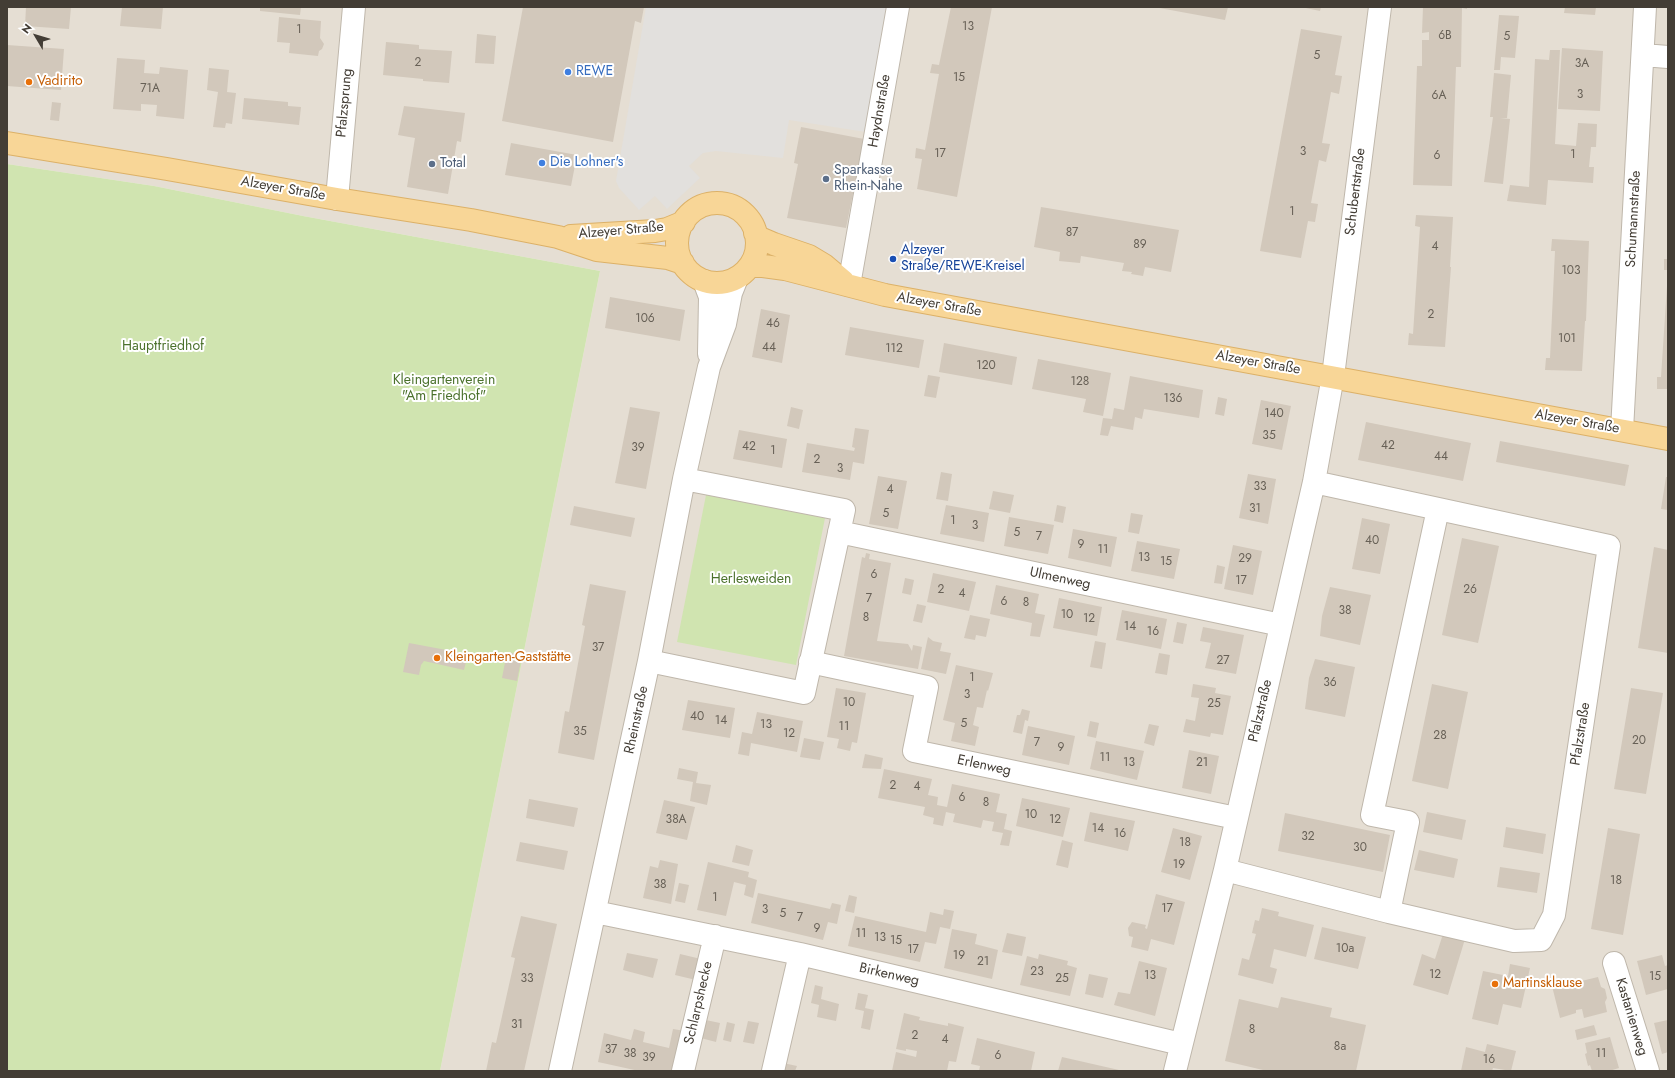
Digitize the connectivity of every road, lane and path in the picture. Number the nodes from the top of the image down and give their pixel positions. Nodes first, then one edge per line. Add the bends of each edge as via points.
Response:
1 (354, 7) edge
2 (898, 7) edge
3 (1380, 7) edge
4 (1645, 7) edge
5 (1643, 55) junction
6 (1668, 57) edge
7 (7, 144) edge
8 (337, 199) junction
9 (684, 222) junction
10 (756, 233) junction
11 (558, 237) junction
12 (683, 263) junction
13 (743, 272) junction
14 (704, 281) junction
15 (849, 285) junction
16 (708, 367) junction
17 (1333, 376) junction
18 (1622, 430) junction
19 (1668, 438) edge
20 (684, 479) junction
21 (1314, 482) junction
22 (1438, 509) junction
23 (839, 532) junction
24 (1281, 625) junction
25 (650, 661) junction
26 (810, 662) junction
27 (1236, 818) junction
28 (1225, 870) junction
29 (595, 912) junction
30 (1389, 912) junction
31 (715, 936) junction
32 (800, 954) junction
33 (1614, 963) dead end
34 (1181, 1044) junction
35 (560, 1071) edge
36 (683, 1071) edge
37 (773, 1071) edge
38 (1175, 1071) edge
39 (1648, 1071) edge

1 - 8 street, Pfalzsprung
2 - 15 street, Haydnstraße
3 - 17 street, Schubertstraße
4 - 5 street, Schumannstraße
5 - 6 street
5 - 18 street, Schumannstraße
7 - 8 main road, Alzeyer Straße
8 - 11 main road, Alzeyer Straße via 471,220
9 - 10 main road via 698,208 718,203 738,209 752,224
9 - 11 main road, Alzeyer Straße via 655,231
9 - 12 main road via 678,238 679,255
10 - 13 main road via 756,250
10 - 15 main road, Alzeyer Straße via 760,238 809,256
11 - 12 main road, Alzeyer Straße via 597,250 662,257
12 - 14 main road via 688,271
13 - 14 main road via 720,283
13 - 15 main road, Alzeyer Straße via 771,267
13 - 16 street, Rheinstraße via 731,293 725,324
14 - 16 street, Rheinstraße via 710,297
15 - 17 main road, Alzeyer Straße via 885,295
16 - 20 street, Rheinstraße
17 - 18 main road, Alzeyer Straße
17 - 21 street, Pfalzstraße
18 - 19 main road, Alzeyer Straße
20 - 23 street via 844,510
20 - 25 street, Rheinstraße
21 - 22 street, Pfalzstraße
21 - 24 street, Pfalzstraße
22 - 30 street via 1372,815 1408,822
22 - 30 street, Pfalzstraße via 1609,546 1554,915 1540,940 1514,940
23 - 24 street, Ulmenweg
23 - 26 street
24 - 27 street, Pfalzstraße
25 - 26 street via 804,693
25 - 29 street, Rheinstraße
26 - 27 street, Erlenweg via 927,687 914,751
27 - 28 street, Pfalzstraße
28 - 30 street, Pfalzstraße
28 - 34 street, Pfalzstraße
29 - 31 street, Birkenweg
29 - 35 street, Rheinstraße
31 - 32 street, Birkenweg
31 - 36 street, Schlarpshecke
32 - 34 street, Birkenweg
32 - 37 street
33 - 39 street, Kastanienweg
34 - 38 street, Pfalzstraße

